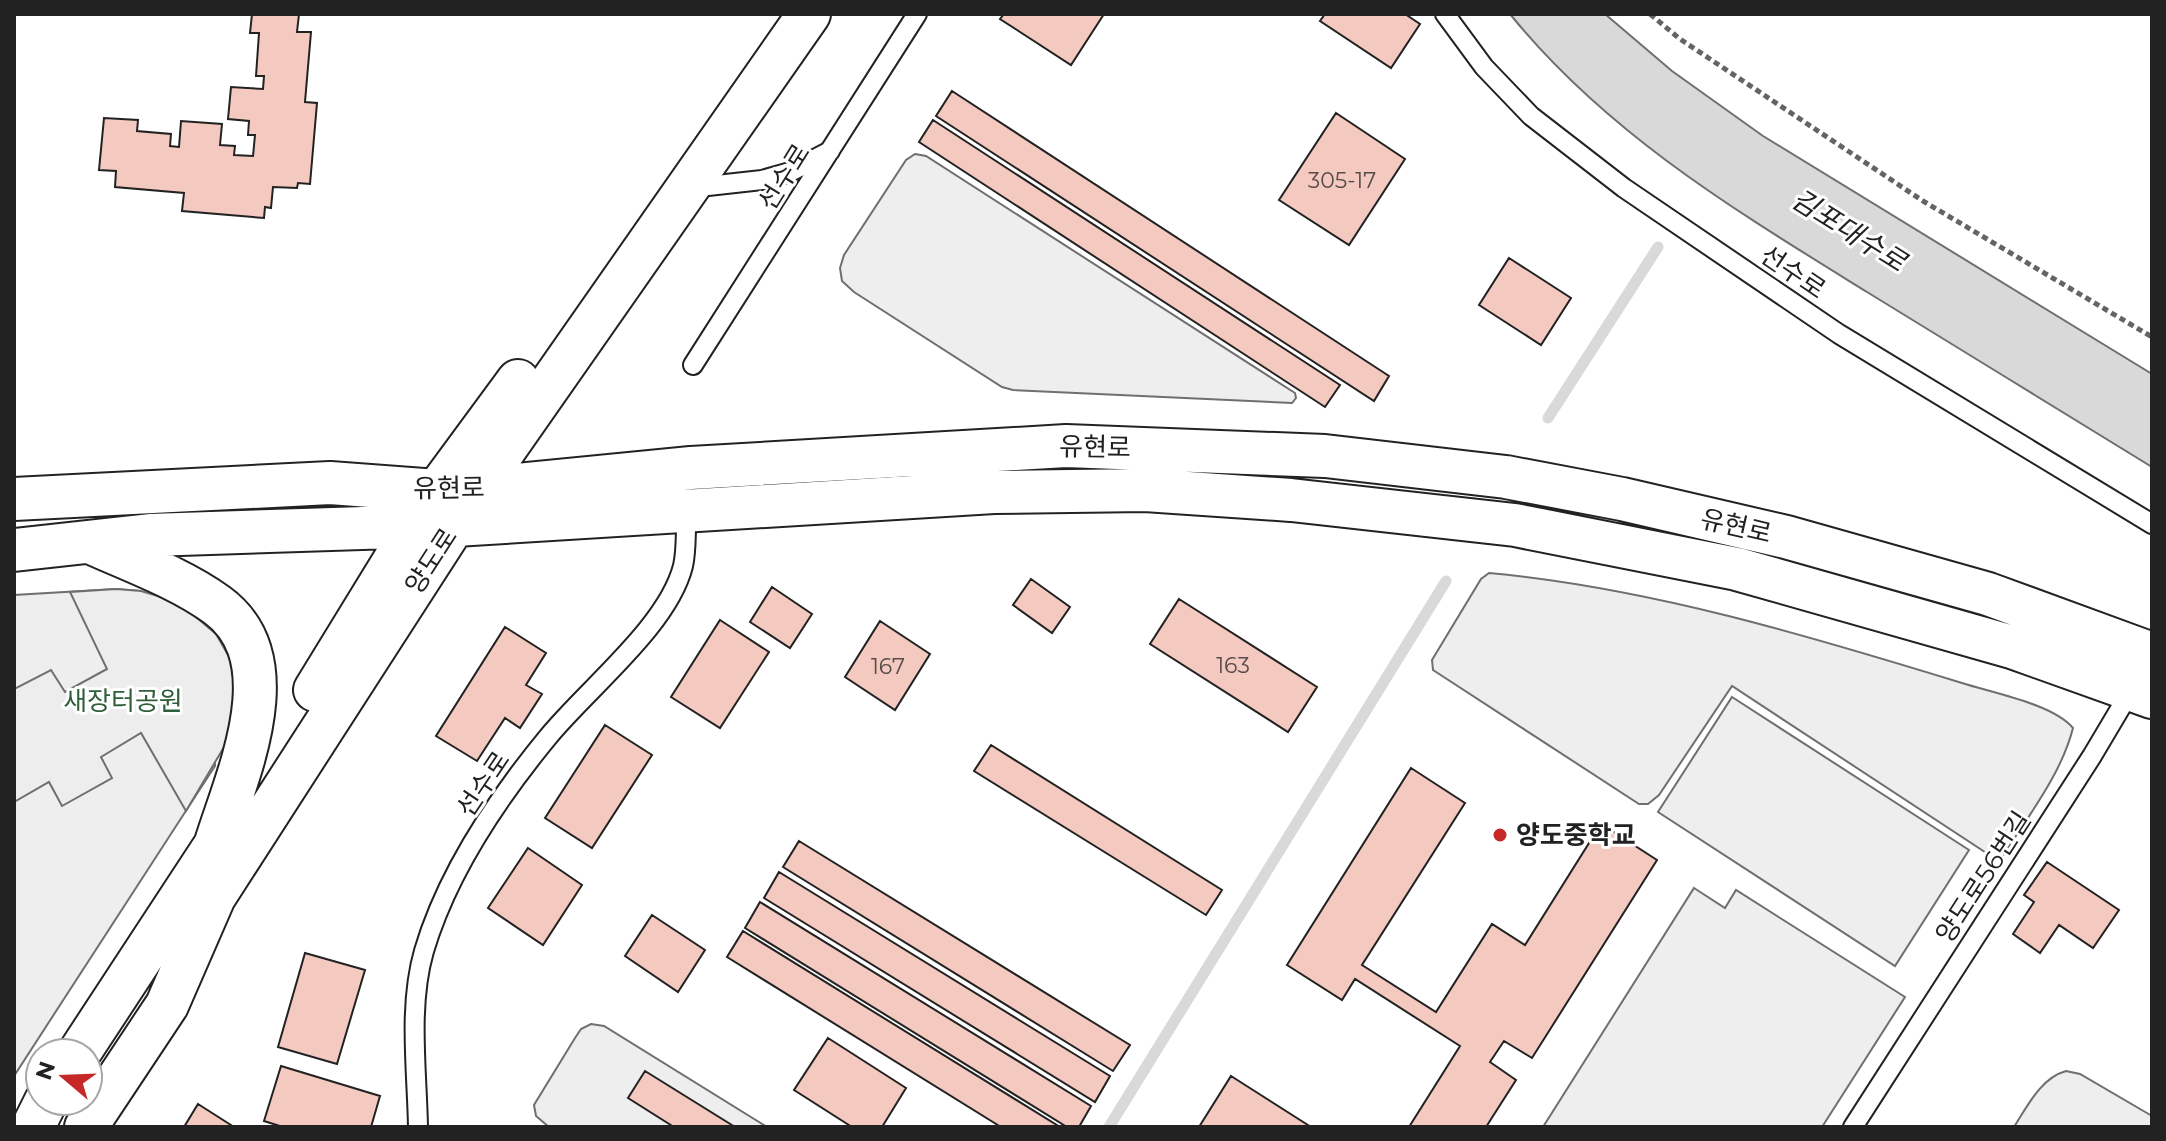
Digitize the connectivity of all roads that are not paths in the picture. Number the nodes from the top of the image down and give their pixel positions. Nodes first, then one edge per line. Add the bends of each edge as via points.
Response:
1 (782, 14) edge
2 (809, 14) edge
3 (917, 14) edge
4 (1445, 14) edge
5 (831, 150) junction
6 (687, 188) junction
7 (693, 365) dead end
8 (14, 499) edge
9 (446, 508) junction
10 (687, 512) junction
11 (2152, 524) edge
12 (90, 542) junction
13 (14, 550) edge
14 (2145, 680) edge
15 (215, 846) junction
16 (90, 1037) edge
17 (86, 1127) edge
18 (418, 1127) edge
19 (1853, 1127) edge

1 - 9 street, 양도로 via 546,343
2 - 6 street, 양도로
3 - 5 lane, 선수로
4 - 11 lane, 선수로 via 1484,67 1531,116 1613,180 1839,334
5 - 6 lane via 762,180
5 - 7 lane, 선수로
6 - 9 street, 양도로
8 - 9 street, 유현로 via 330,483
9 - 10 street, 유현로
9 - 12 street, 유현로
9 - 14 street, 유현로 via 707,467 1066,446 1411,464 1622,499 1786,537 1988,594
9 - 15 street, 양도로
9 - 17 street, 양도로 via 214,897 167,1005
10 - 14 street, 유현로 via 994,492 1145,490 1432,515 1515,525 1737,569
10 - 18 lane, 선수로 via 683,567 666,602 507,791 460,866 438,914 417,994
12 - 13 street, 유현로
12 - 15 street via 218,606 246,641 254,663 252,726
14 - 19 lane, 양도로56번길
15 - 16 street, 양도로

